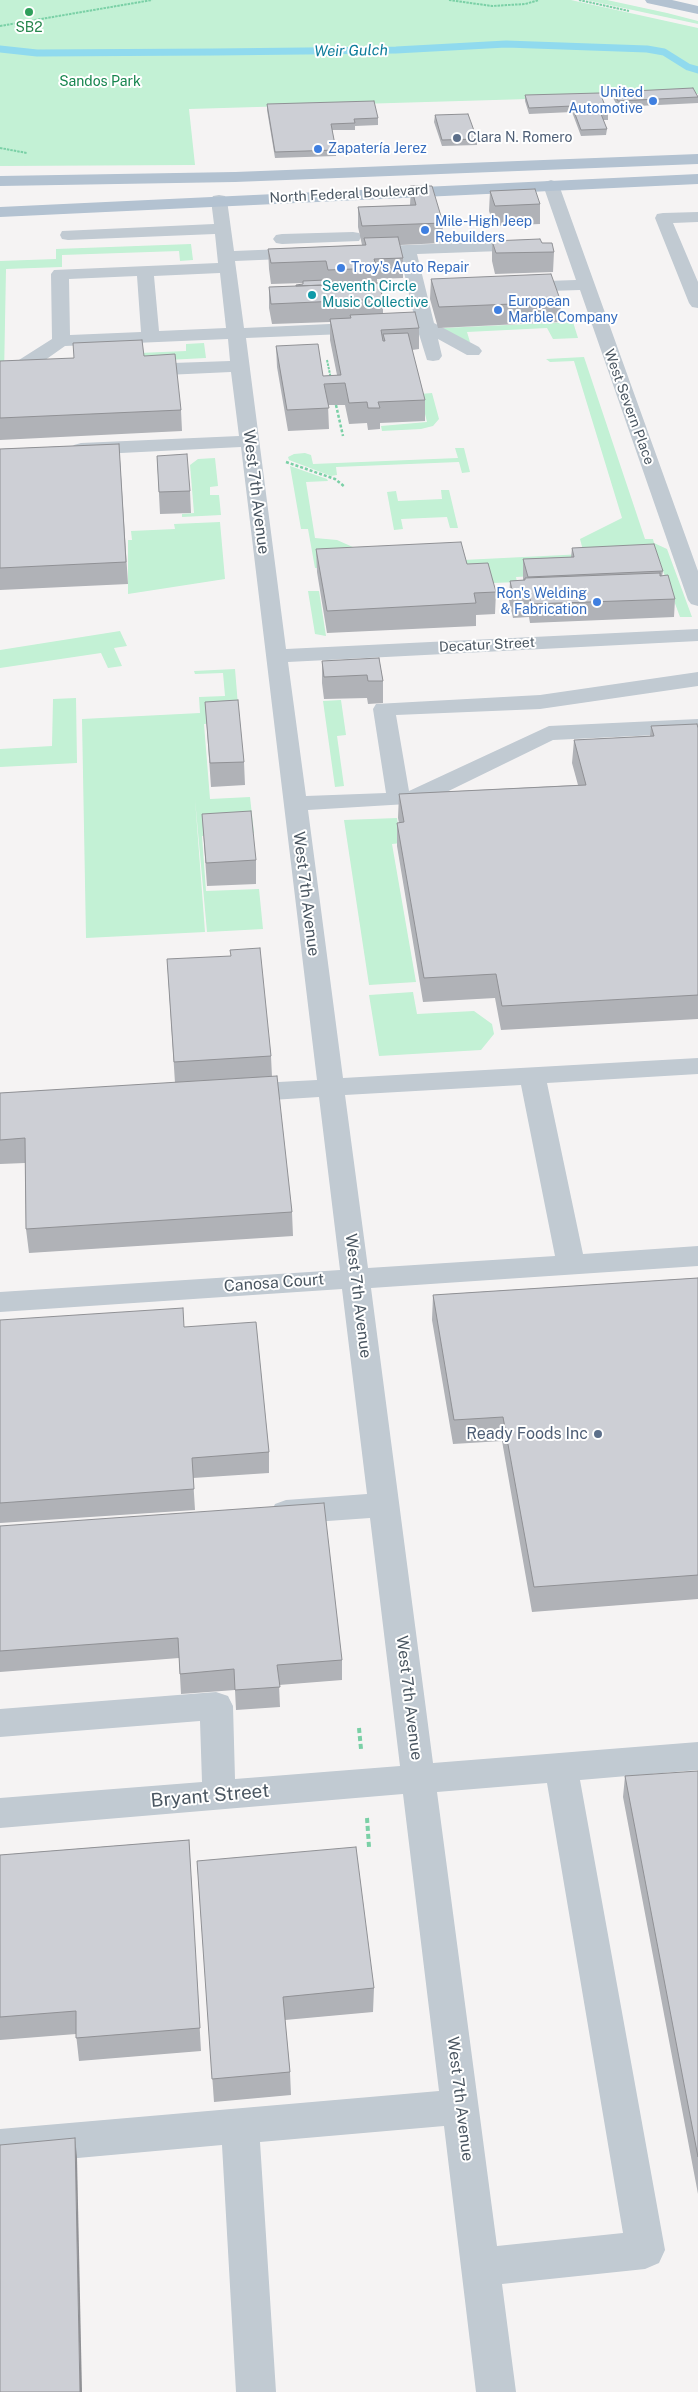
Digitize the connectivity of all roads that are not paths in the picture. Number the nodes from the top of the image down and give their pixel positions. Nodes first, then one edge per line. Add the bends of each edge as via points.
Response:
1 (652, 0) edge
2 (698, 10) edge
3 (698, 159) edge
4 (261, 176) junction
5 (698, 179) edge
6 (0, 181) edge
7 (551, 185) junction
8 (219, 200) junction
9 (0, 212) edge
10 (698, 217) edge
11 (68, 235) dead end
12 (352, 237) dead end
13 (557, 244) junction
14 (225, 249) junction
15 (407, 249) junction
16 (145, 271) junction
17 (586, 285) junction
18 (503, 288) edge
19 (698, 303) edge
20 (425, 325) junction
21 (236, 334) junction
22 (150, 337) junction
23 (61, 341) junction
24 (240, 366) junction
25 (144, 370) edge
26 (48, 374) edge
27 (6, 377) edge
28 (249, 441) junction
29 (60, 450) edge
30 (698, 600) edge
31 (698, 635) edge
32 (276, 656) junction
33 (698, 679) edge
34 (698, 726) edge
35 (399, 799) junction
36 (295, 804) junction
37 (698, 1066) edge
38 (532, 1076) junction
39 (331, 1088) junction
40 (214, 1095) edge
41 (698, 1256) edge
42 (571, 1264) junction
43 (355, 1278) junction
44 (0, 1302) edge
45 (384, 1505) junction
46 (254, 1514) edge
47 (0, 1723) edge
48 (698, 1756) edge
49 (561, 1767) junction
50 (420, 1780) junction
51 (220, 1796) junction
52 (0, 1813) edge
53 (461, 2107) junction
54 (240, 2126) junction
55 (0, 2147) edge
56 (481, 2267) junction
57 (256, 2392) edge
58 (496, 2392) edge

1 - 2 main road
3 - 4 main road, North Federal Boulevard
4 - 6 main road, North Federal Boulevard
4 - 8 main road
5 - 7 main road, North Federal Boulevard
7 - 8 main road, North Federal Boulevard
7 - 13 street, West Severn Place
8 - 9 main road, North Federal Boulevard
8 - 14 street, West 7th Avenue
10 - 19 street via 663,218
11 - 14 street
12 - 14 street
13 - 15 street
13 - 17 street, West Severn Place
14 - 15 street
14 - 16 street
14 - 21 street, West 7th Avenue
15 - 20 street
16 - 22 street
16 - 23 street via 60,274
17 - 18 street
17 - 30 street, West Severn Place
20 - 20 street via 424,356 468,355
20 - 21 street
21 - 22 street
21 - 24 street, West 7th Avenue
22 - 23 street
23 - 27 street
24 - 25 street
24 - 28 street, West 7th Avenue
26 - 27 street
28 - 29 street
28 - 32 street, West 7th Avenue
31 - 32 street, Decatur Street
32 - 36 street, West 7th Avenue
33 - 35 street via 540,702 384,710
34 - 35 street via 549,733 416,798
35 - 36 street
36 - 39 street, West 7th Avenue
37 - 38 street
38 - 39 street
38 - 42 street
39 - 40 street
39 - 43 street, West 7th Avenue
41 - 42 street, Canosa Court
42 - 43 street, Canosa Court
43 - 44 street, Canosa Court
43 - 45 street, West 7th Avenue
45 - 46 street
45 - 50 street, West 7th Avenue
47 - 51 street via 216,1706
48 - 49 street, Bryant Street
49 - 50 street, Bryant Street
49 - 56 street via 645,2250
50 - 51 street, Bryant Street
50 - 53 street, West 7th Avenue
51 - 52 street, Bryant Street
53 - 54 street
53 - 56 street, West 7th Avenue
54 - 55 street
54 - 57 street
56 - 58 street, West 7th Avenue

